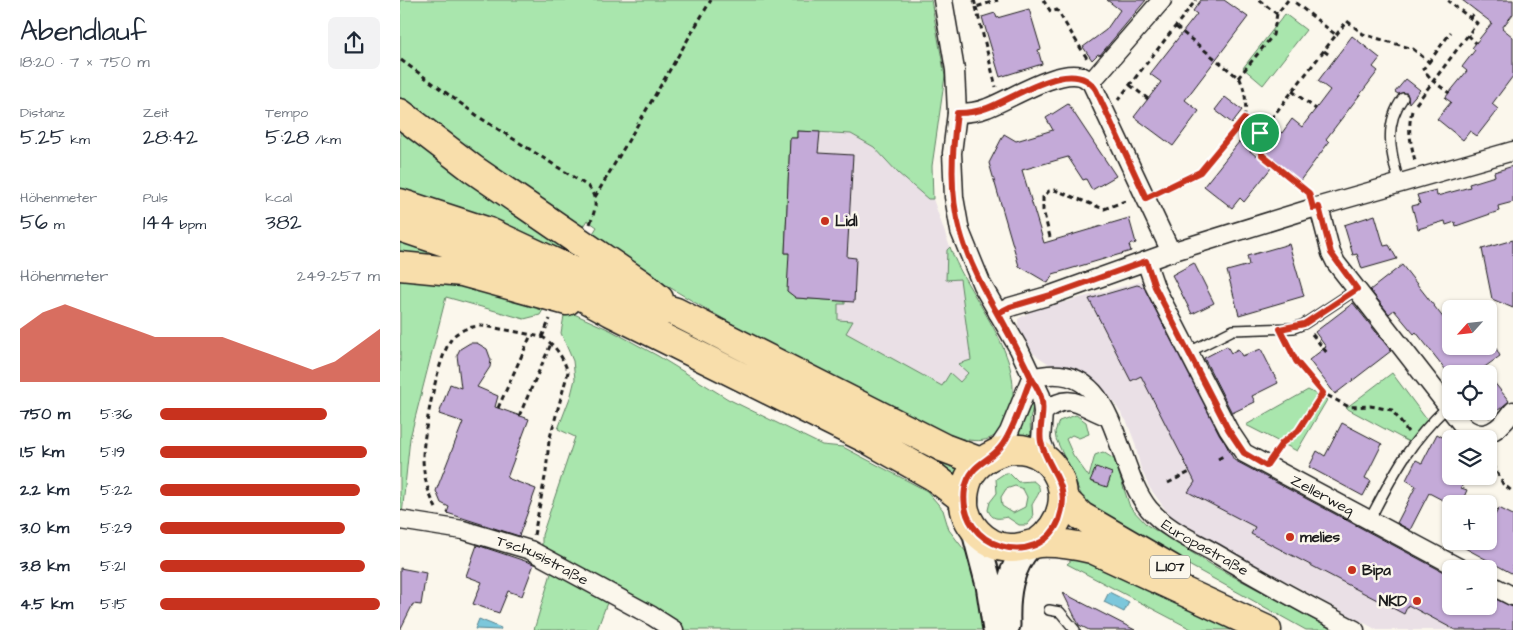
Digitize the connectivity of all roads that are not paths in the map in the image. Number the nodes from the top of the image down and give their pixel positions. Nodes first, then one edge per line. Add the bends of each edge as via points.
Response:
1 (943, 0) edge
2 (1162, 0) edge
3 (1095, 77) junction
4 (1403, 98) dead end
5 (400, 113) edge
6 (957, 113) junction
7 (1512, 148) edge
8 (1400, 183) junction
9 (400, 203) edge
10 (1316, 208) junction
11 (400, 227) edge
12 (1171, 252) junction
13 (1146, 261) junction
14 (400, 266) edge
15 (1357, 289) junction
16 (611, 312) junction
17 (676, 312) junction
18 (998, 313) junction
19 (1189, 352) junction
20 (1031, 378) junction
21 (1442, 400) edge
22 (1513, 411) edge
23 (1043, 412) junction
24 (1442, 412) edge
25 (1107, 416) junction
26 (1458, 420) edge
27 (988, 458) junction
28 (1051, 464) junction
29 (1064, 499) junction
30 (964, 500) junction
31 (1370, 519) junction
32 (400, 520) edge
33 (974, 528) junction
34 (1034, 544) junction
35 (1445, 560) edge
36 (1497, 589) edge
37 (1512, 597) edge
38 (1049, 610) dead end
39 (674, 630) edge
40 (996, 630) edge
41 (1007, 630) edge
42 (1074, 630) edge
43 (1268, 630) edge
44 (1280, 630) edge
45 (1355, 630) edge

1 - 6 street via 955,70
2 - 3 street
3 - 6 street via 1066,76 973,113
3 - 12 street via 1104,108
4 - 8 lane via 1395,109 1389,135
5 - 17 main road via 473,169 641,284
6 - 18 street via 952,153 960,231 982,285
7 - 8 street
8 - 10 street
9 - 17 main road via 488,232 635,300
10 - 12 street
10 - 15 street via 1331,253
11 - 16 main road via 543,275
12 - 13 street
13 - 18 street
13 - 19 street, Zellerweg via 1155,287
14 - 16 main road via 462,272
15 - 19 lane via 1304,324 1280,329 1233,330
15 - 21 street
16 - 30 main road via 878,445 933,476
17 - 27 main road via 944,448
18 - 20 street
19 - 31 street, Zellerweg via 1239,447 1266,466
20 - 23 street via 1041,396
20 - 25 street, Europastraße via 1046,374 1076,380 1102,401
20 - 27 street via 1009,432
22 - 26 street via 1492,432 1483,435 1473,434
23 - 25 street via 1063,401 1072,400
23 - 28 street via 1041,440
24 - 31 lane, Zellerweg via 1401,459
25 - 45 street, Europastraße via 1137,490 1148,508 1165,524 1285,594
27 - 28 main road via 1018,448 1036,453
27 - 30 main road, L107 via 969,475
28 - 29 main road via 1060,481
29 - 34 main road via 1058,521 1050,534
29 - 44 main road, L107 via 1087,520
30 - 33 main road, L107
31 - 35 street, Zellerweg
32 - 39 street, Tschusistraße via 450,528 530,550
33 - 34 main road, L107 via 995,546 1011,549
33 - 40 main road, L107 via 989,585
34 - 41 main road via 1017,562 1010,581
34 - 43 main road, L107 via 1061,543 1092,549
36 - 37 street
38 - 42 lane via 1060,612

